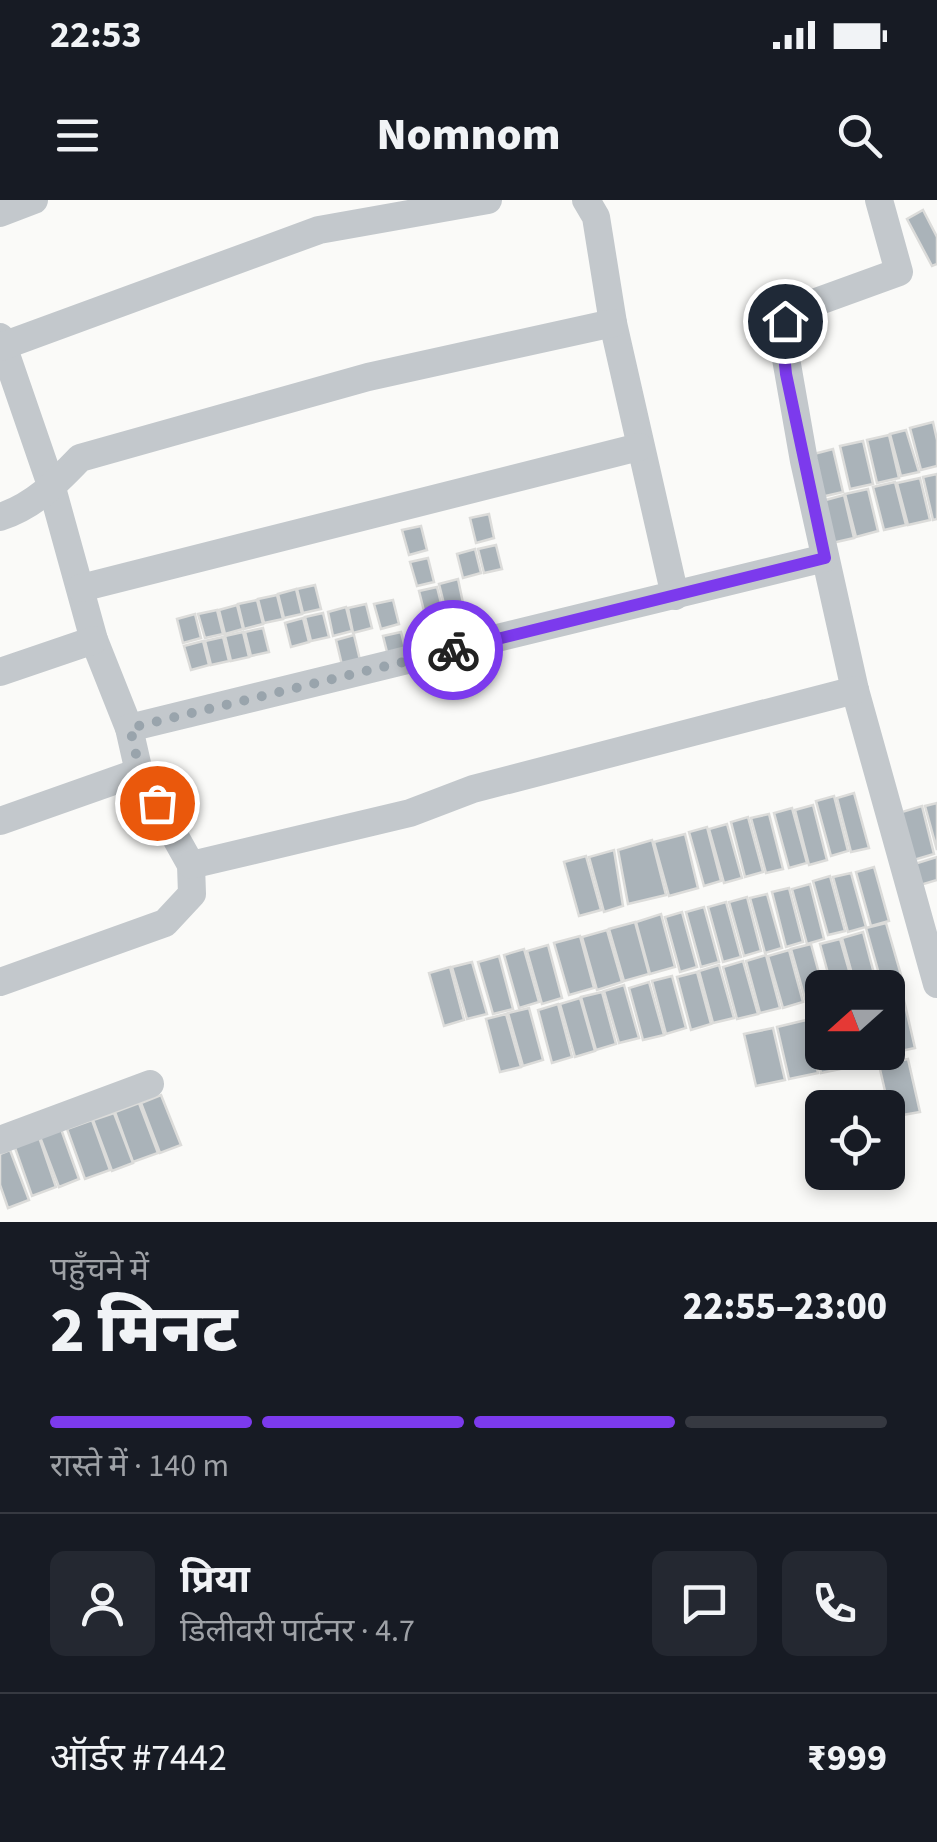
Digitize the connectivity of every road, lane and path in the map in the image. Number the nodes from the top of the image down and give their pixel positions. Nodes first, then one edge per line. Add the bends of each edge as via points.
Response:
1 (34, 200) edge
2 (488, 200) edge
3 (586, 200) edge
4 (879, 200) edge
5 (0, 213) edge
6 (613, 323) junction
7 (1, 343) edge
8 (639, 446) junction
9 (52, 488) junction
10 (0, 517) edge
11 (825, 558) junction
12 (81, 588) junction
13 (675, 596) junction
14 (94, 640) junction
15 (0, 672) edge
16 (855, 690) junction
17 (130, 728) junction
18 (140, 772) junction
19 (0, 821) edge
20 (191, 865) junction
21 (0, 982) edge
22 (937, 984) edge
23 (150, 1084) dead end
24 (0, 1140) edge

1 - 5 street
2 - 7 street via 320,230
3 - 6 street via 596,217
4 - 11 street via 899,272 808,304 785,321 782,336
6 - 8 street
6 - 9 street via 368,377 80,458
7 - 9 street
8 - 12 street
8 - 13 street
9 - 10 street
9 - 12 street
11 - 13 street
11 - 16 street
12 - 14 street
13 - 17 street
14 - 15 street
14 - 17 street
16 - 20 street via 473,789 410,813
16 - 22 street
17 - 18 street
18 - 19 street
18 - 20 street
20 - 21 street via 192,894 165,923
23 - 24 street

